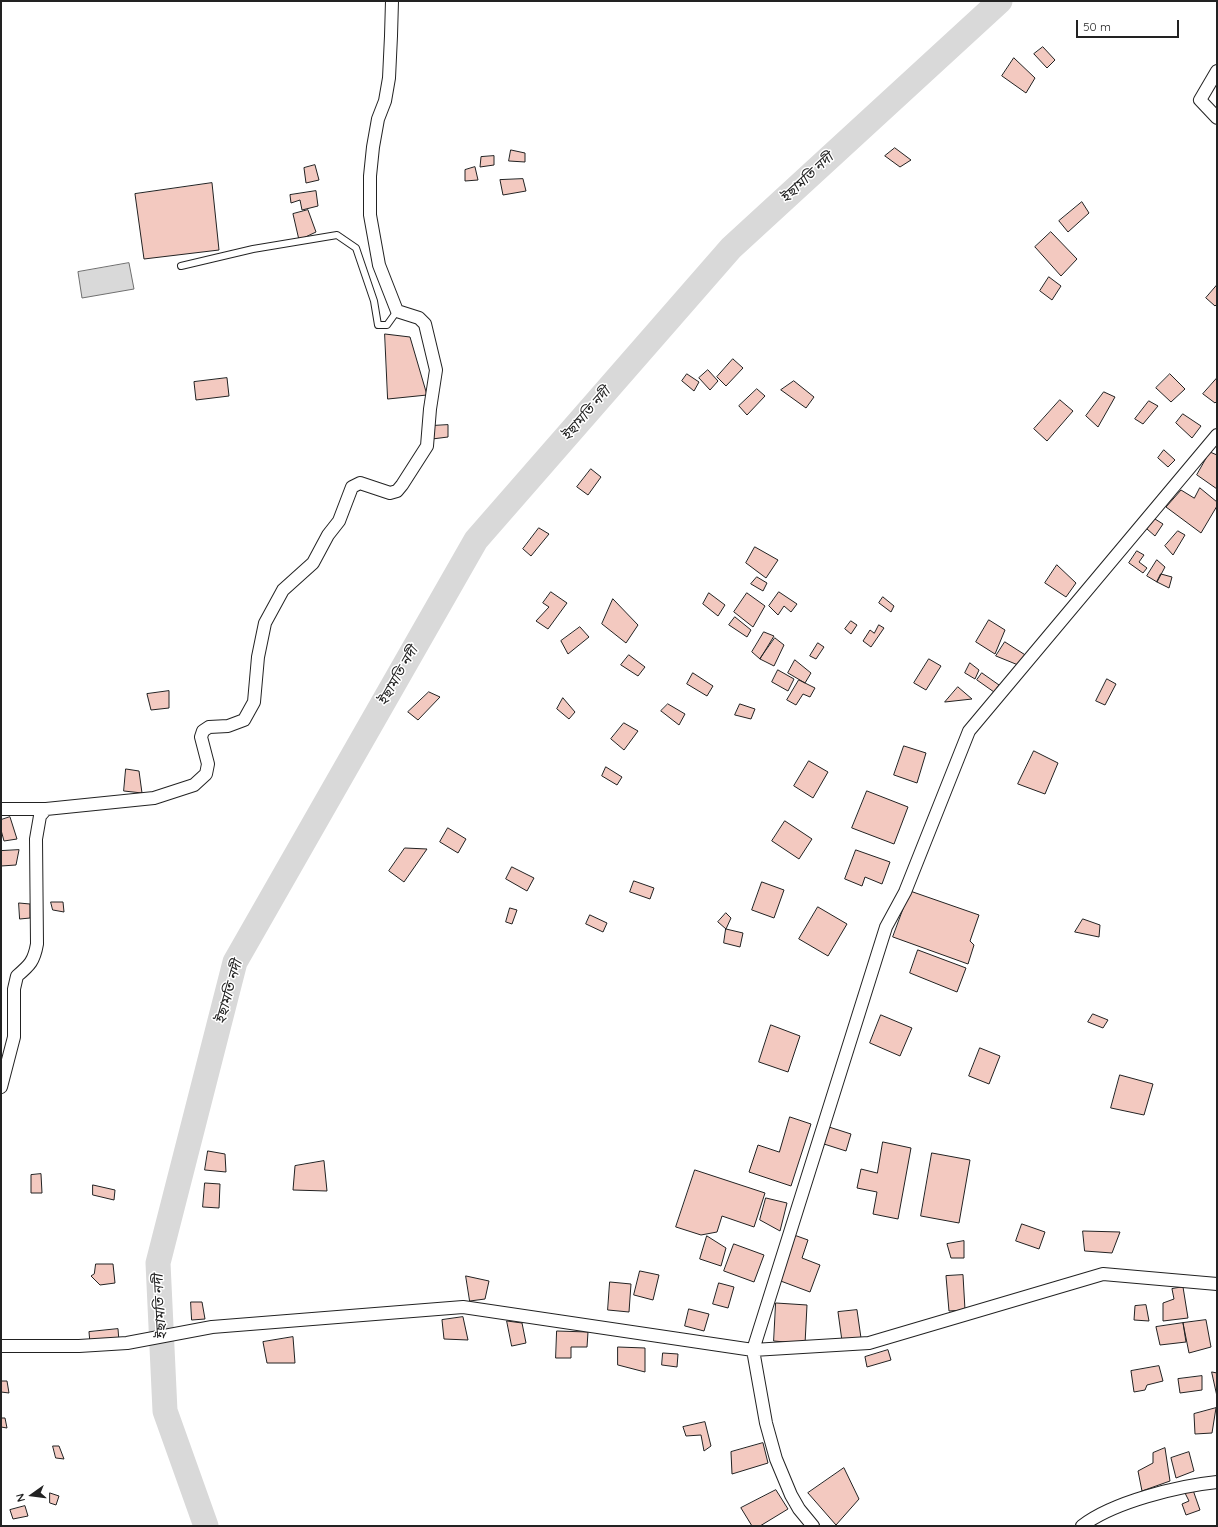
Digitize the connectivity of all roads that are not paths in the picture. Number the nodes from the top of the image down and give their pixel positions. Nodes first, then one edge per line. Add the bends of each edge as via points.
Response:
1 (392, 1) edge
2 (1217, 71) edge
3 (1217, 118) edge
4 (181, 266) dead end
5 (397, 311) junction
6 (1215, 441) edge
7 (1, 809) edge
8 (46, 809) junction
9 (1, 1087) edge
10 (1217, 1284) edge
11 (1, 1346) edge
12 (753, 1350) junction
13 (1217, 1482) edge
14 (813, 1526) edge
15 (1082, 1526) edge

1 - 5 street via 388,78 385,101 378,119 370,176 370,215 379,265
2 - 3 street via 1200,100
4 - 5 lane via 253,249 337,235 356,248 374,301 378,325 387,325
5 - 8 street via 419,318 425,324 436,370 427,446 397,491 390,493 360,483 352,487 339,521 313,563 283,590 265,623 258,657 254,702 244,720 228,726 209,727 203,731 201,737 208,764 206,774 194,785 154,798
6 - 12 street via 969,731 905,892 886,927
7 - 8 street
8 - 9 street via 40,816 36,839 37,944 34,958 17,976 14,989 14,1037
10 - 12 street via 1103,1274 869,1343
11 - 12 street via 128,1343 212,1327 463,1307
12 - 14 street via 766,1423 776,1459 791,1495
13 - 15 street via 1198,1484 1119,1506

